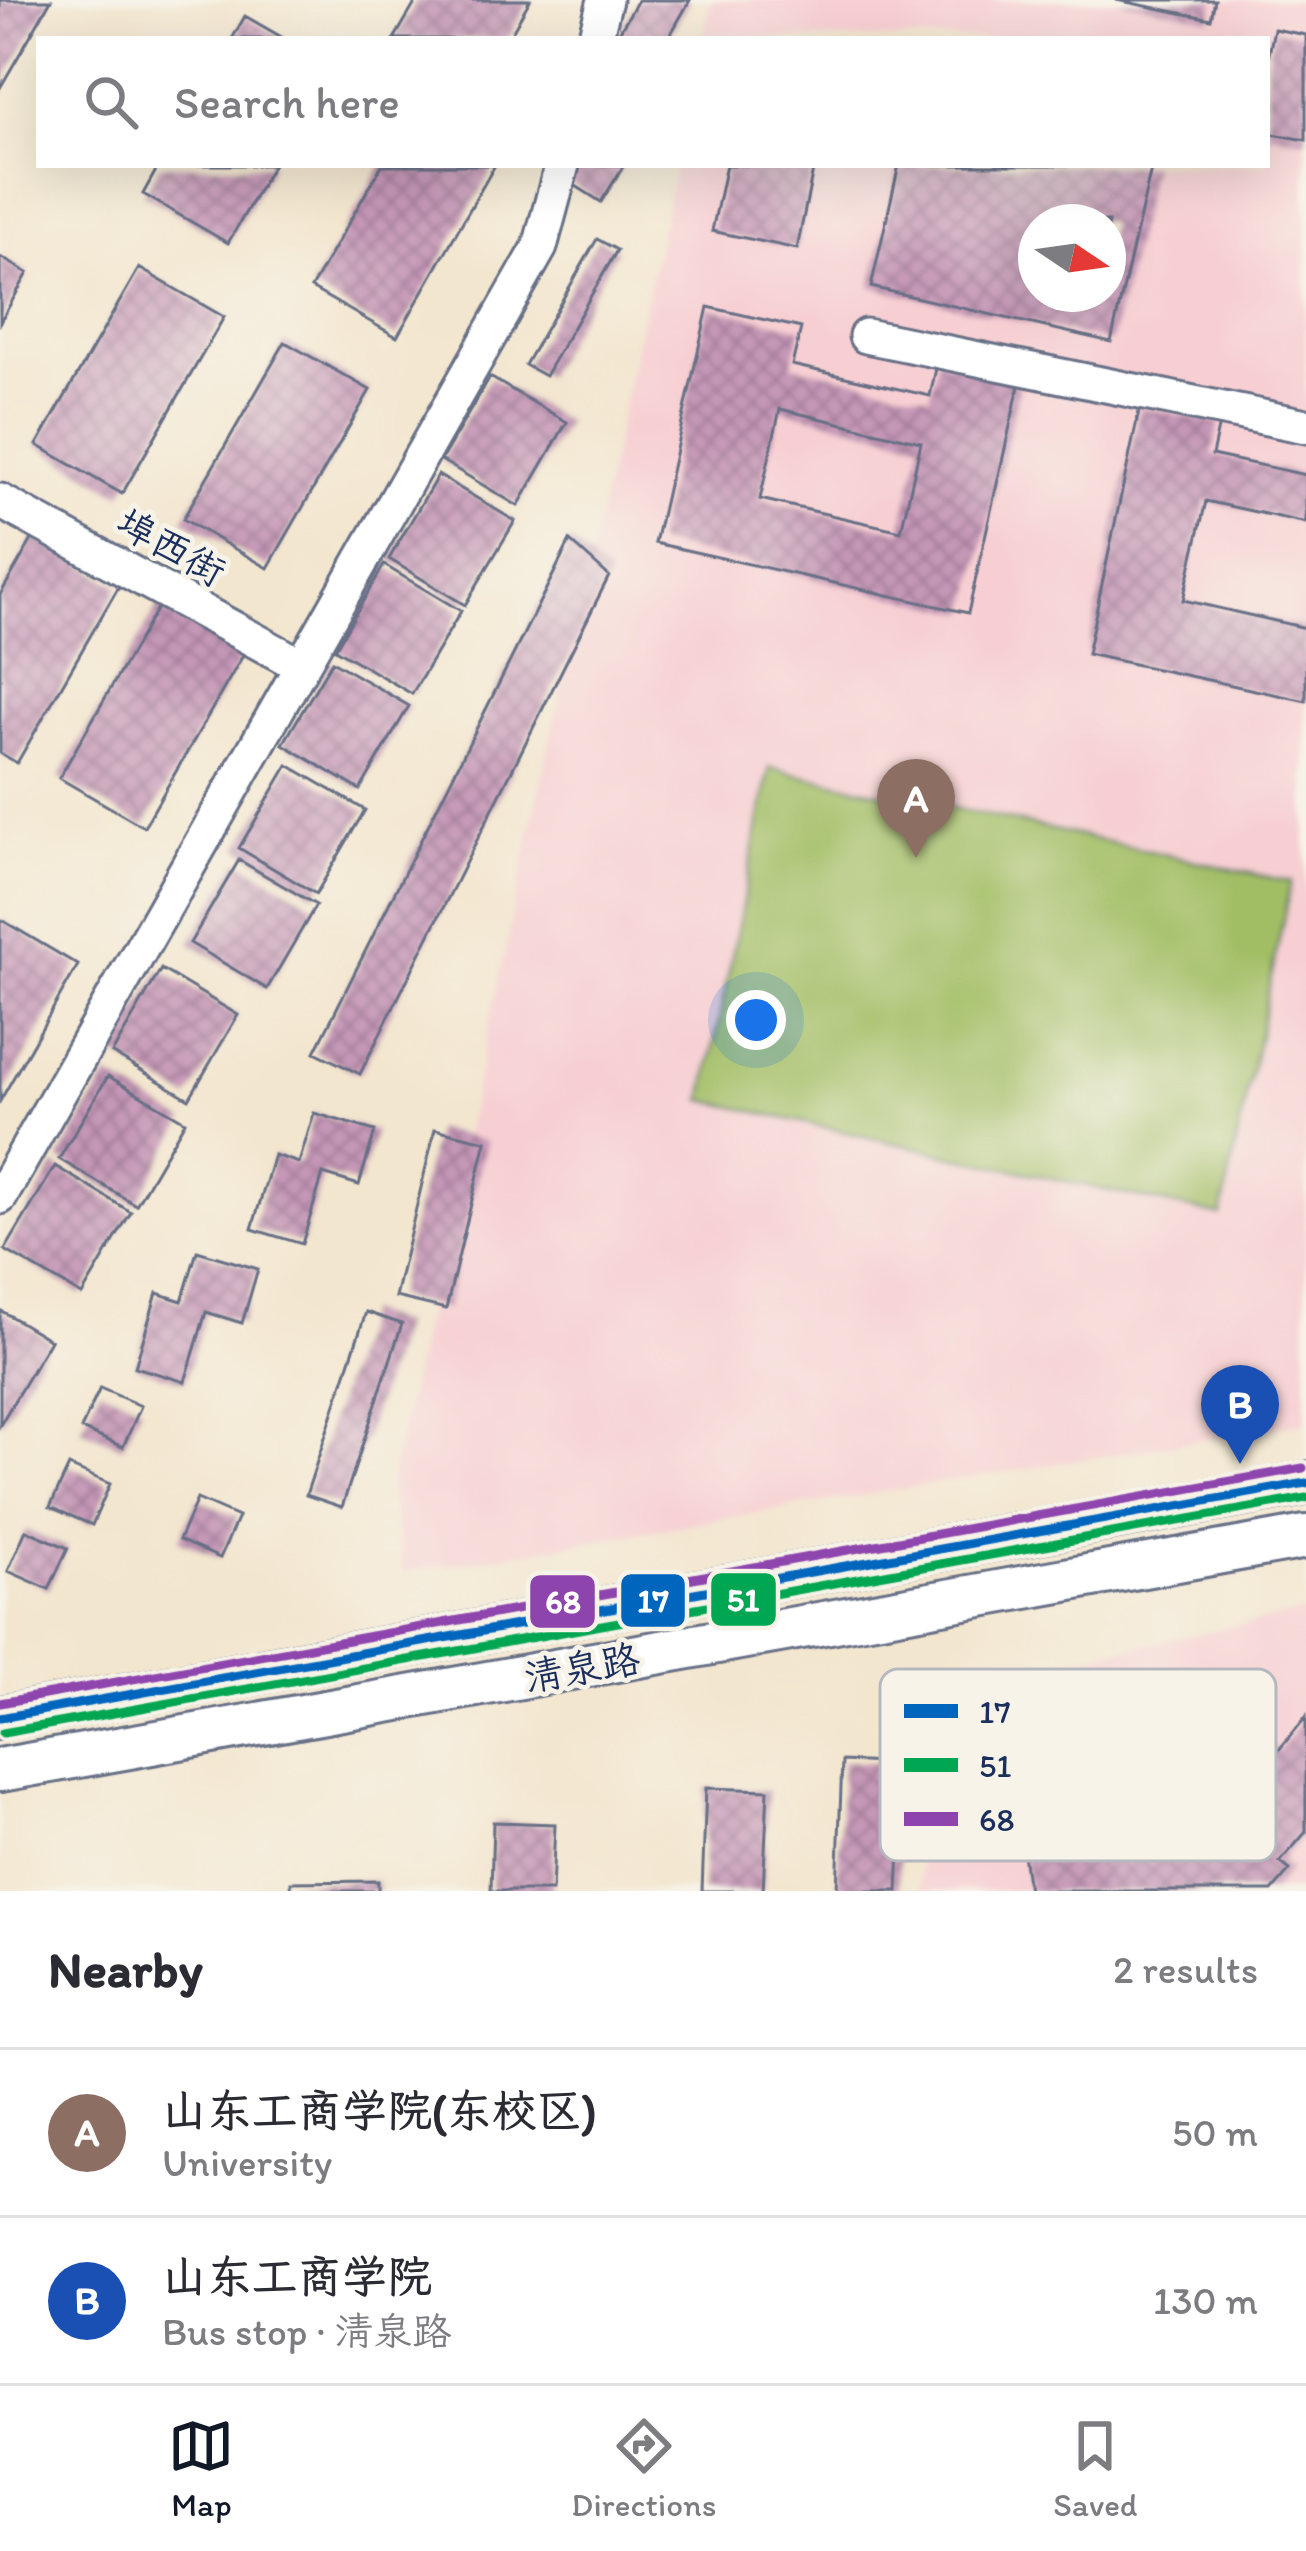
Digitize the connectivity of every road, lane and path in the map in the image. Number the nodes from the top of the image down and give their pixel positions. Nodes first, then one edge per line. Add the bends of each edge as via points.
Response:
1 (605, 0) edge
2 (596, 36) edge
3 (561, 168) edge
4 (866, 336) dead end
5 (1306, 426) edge
6 (0, 501) edge
7 (302, 666) junction
8 (0, 1197) edge
9 (1306, 1483) edge
10 (1306, 1538) edge
11 (0, 1718) edge
12 (0, 1770) edge

1 - 2 street
3 - 7 street via 540,247
4 - 5 street
6 - 7 street, 埠西街
7 - 8 street
9 - 11 main road, 清泉路
10 - 12 main road, 清泉路

